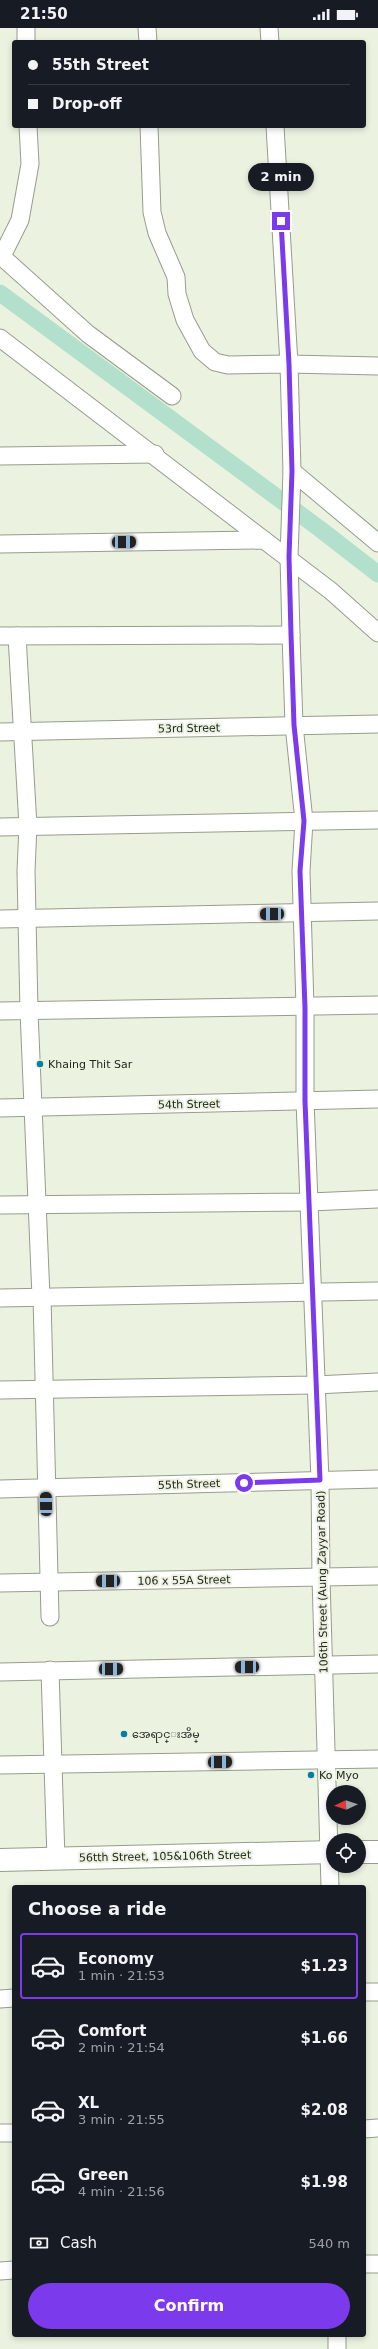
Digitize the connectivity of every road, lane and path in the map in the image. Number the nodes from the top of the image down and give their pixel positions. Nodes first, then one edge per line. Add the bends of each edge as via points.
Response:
1 (26, 28) edge
2 (147, 28) edge
3 (269, 28) edge
4 (26, 40) edge
5 (148, 40) edge
6 (270, 40) edge
7 (28, 128) edge
8 (149, 128) edge
9 (275, 128) edge
10 (1, 256) edge
11 (0, 338) edge
12 (22, 354) junction
13 (0, 355) edge
14 (289, 364) junction
15 (378, 366) edge
16 (172, 396) dead end
17 (155, 454) junction
18 (0, 456) edge
19 (292, 479) junction
20 (264, 540) junction
21 (378, 543) edge
22 (0, 544) edge
23 (289, 550) junction
24 (378, 633) edge
25 (291, 634) junction
26 (0, 636) edge
27 (17, 636) junction
28 (378, 724) edge
29 (294, 725) junction
30 (22, 731) junction
31 (0, 732) edge
32 (378, 820) edge
33 (304, 821) junction
34 (28, 826) junction
35 (0, 827) edge
36 (378, 911) edge
37 (302, 914) junction
38 (28, 918) junction
39 (0, 919) edge
40 (378, 1006) edge
41 (305, 1008) junction
42 (0, 1011) edge
43 (29, 1011) junction
44 (378, 1099) edge
45 (305, 1101) junction
46 (0, 1108) edge
47 (32, 1108) junction
48 (378, 1199) edge
49 (310, 1202) junction
50 (38, 1204) junction
51 (0, 1205) edge
52 (378, 1291) edge
53 (314, 1293) junction
54 (42, 1297) junction
55 (0, 1298) edge
56 (378, 1382) edge
57 (315, 1385) junction
58 (46, 1389) junction
59 (0, 1390) edge
60 (378, 1479) edge
61 (320, 1480) junction
62 (0, 1489) edge
63 (46, 1489) junction
64 (378, 1576) edge
65 (321, 1578) junction
66 (48, 1582) junction
67 (0, 1583) edge
68 (50, 1617) dead end
69 (378, 1664) edge
70 (323, 1666) junction
71 (50, 1670) junction
72 (0, 1672) edge
73 (378, 1759) edge
74 (326, 1760) junction
75 (0, 1765) edge
76 (53, 1765) junction
77 (330, 1833) edge
78 (326, 1852) edge
79 (366, 1852) edge
80 (378, 1852) edge
81 (56, 1859) junction
82 (0, 1860) edge
83 (330, 1873) edge
84 (330, 1885) edge
85 (366, 1992) edge
86 (378, 1992) edge
87 (12, 1998) edge
88 (0, 1999) edge
89 (378, 2128) edge
90 (366, 2129) edge
91 (12, 2132) edge
92 (0, 2133) edge
93 (366, 2264) edge
94 (378, 2264) edge
95 (0, 2270) edge
96 (12, 2270) edge
97 (337, 2337) edge
98 (337, 2349) edge

1 - 4 street
2 - 5 street
3 - 6 street
7 - 10 street via 30,164 20,220
8 - 14 street via 152,212 157,233 174,271 177,294 185,320 195,340 202,351 215,362 228,365
9 - 14 street, 106th Street (Aung Zayyar Road)
10 - 16 street via 88,334
11 - 12 street
12 - 13 street
12 - 17 street
14 - 15 street
14 - 19 street, 106th Street (Aung Zayyar Road)
17 - 18 street
17 - 20 street
19 - 21 street
19 - 23 street, 106th Street (Aung Zayyar Road)
20 - 22 street
20 - 23 street
23 - 24 street
23 - 25 street, 106th Street (Aung Zayyar Road)
25 - 27 street
25 - 29 street, 106th Street (Aung Zayyar Road)
26 - 27 street
27 - 30 street
28 - 29 street, 53rd Street
29 - 30 street, 53rd Street
29 - 33 street, 106th Street (Aung Zayyar Road)
30 - 31 street, 53rd Street
30 - 34 street
32 - 33 street
33 - 34 street
33 - 37 street, 106th Street (Aung Zayyar Road) via 300,871
34 - 35 street
34 - 38 street
36 - 37 street
37 - 38 street
37 - 41 street, 106th Street (Aung Zayyar Road)
38 - 39 street
38 - 43 street
40 - 41 street
41 - 43 street
41 - 45 street, 106th Street (Aung Zayyar Road)
42 - 43 street
43 - 47 street
44 - 45 street, 54th Street
45 - 47 street, 54th Street
45 - 49 street, 106th Street (Aung Zayyar Road)
46 - 47 street, 54th Street
47 - 50 street
48 - 49 street
49 - 50 street
49 - 53 street, 106th Street (Aung Zayyar Road)
50 - 51 street
50 - 54 street
52 - 53 street
53 - 54 street
53 - 57 street, 106th Street (Aung Zayyar Road)
54 - 55 street
54 - 58 street
56 - 57 street
57 - 58 street
57 - 61 street, 106th Street (Aung Zayyar Road)
58 - 59 street
58 - 63 street
60 - 61 street, 55th Street
61 - 63 street, 55th Street
61 - 65 street, 106th Street (Aung Zayyar Road)
62 - 63 street, 55th Street
63 - 66 street
64 - 65 street, 106 x 55A Street
65 - 66 street, 106 x 55A Street
65 - 70 street, 106th Street (Aung Zayyar Road)
66 - 67 street, 106 x 55A Street
66 - 68 street
69 - 70 street
70 - 71 street
70 - 74 street, 106th Street (Aung Zayyar Road)
71 - 72 street
71 - 76 street
73 - 74 street
74 - 76 street
74 - 77 street, 106th Street (Aung Zayyar Road)
75 - 76 street
76 - 81 street
78 - 81 street, 56tth Street, 105&106th Street
79 - 80 street
81 - 82 street, 56tth Street, 105&106th Street
83 - 84 street, 106th Street (Aung Zayyar Road)
85 - 86 street
87 - 88 street
89 - 90 street
91 - 92 street
93 - 94 street
95 - 96 street
97 - 98 street

